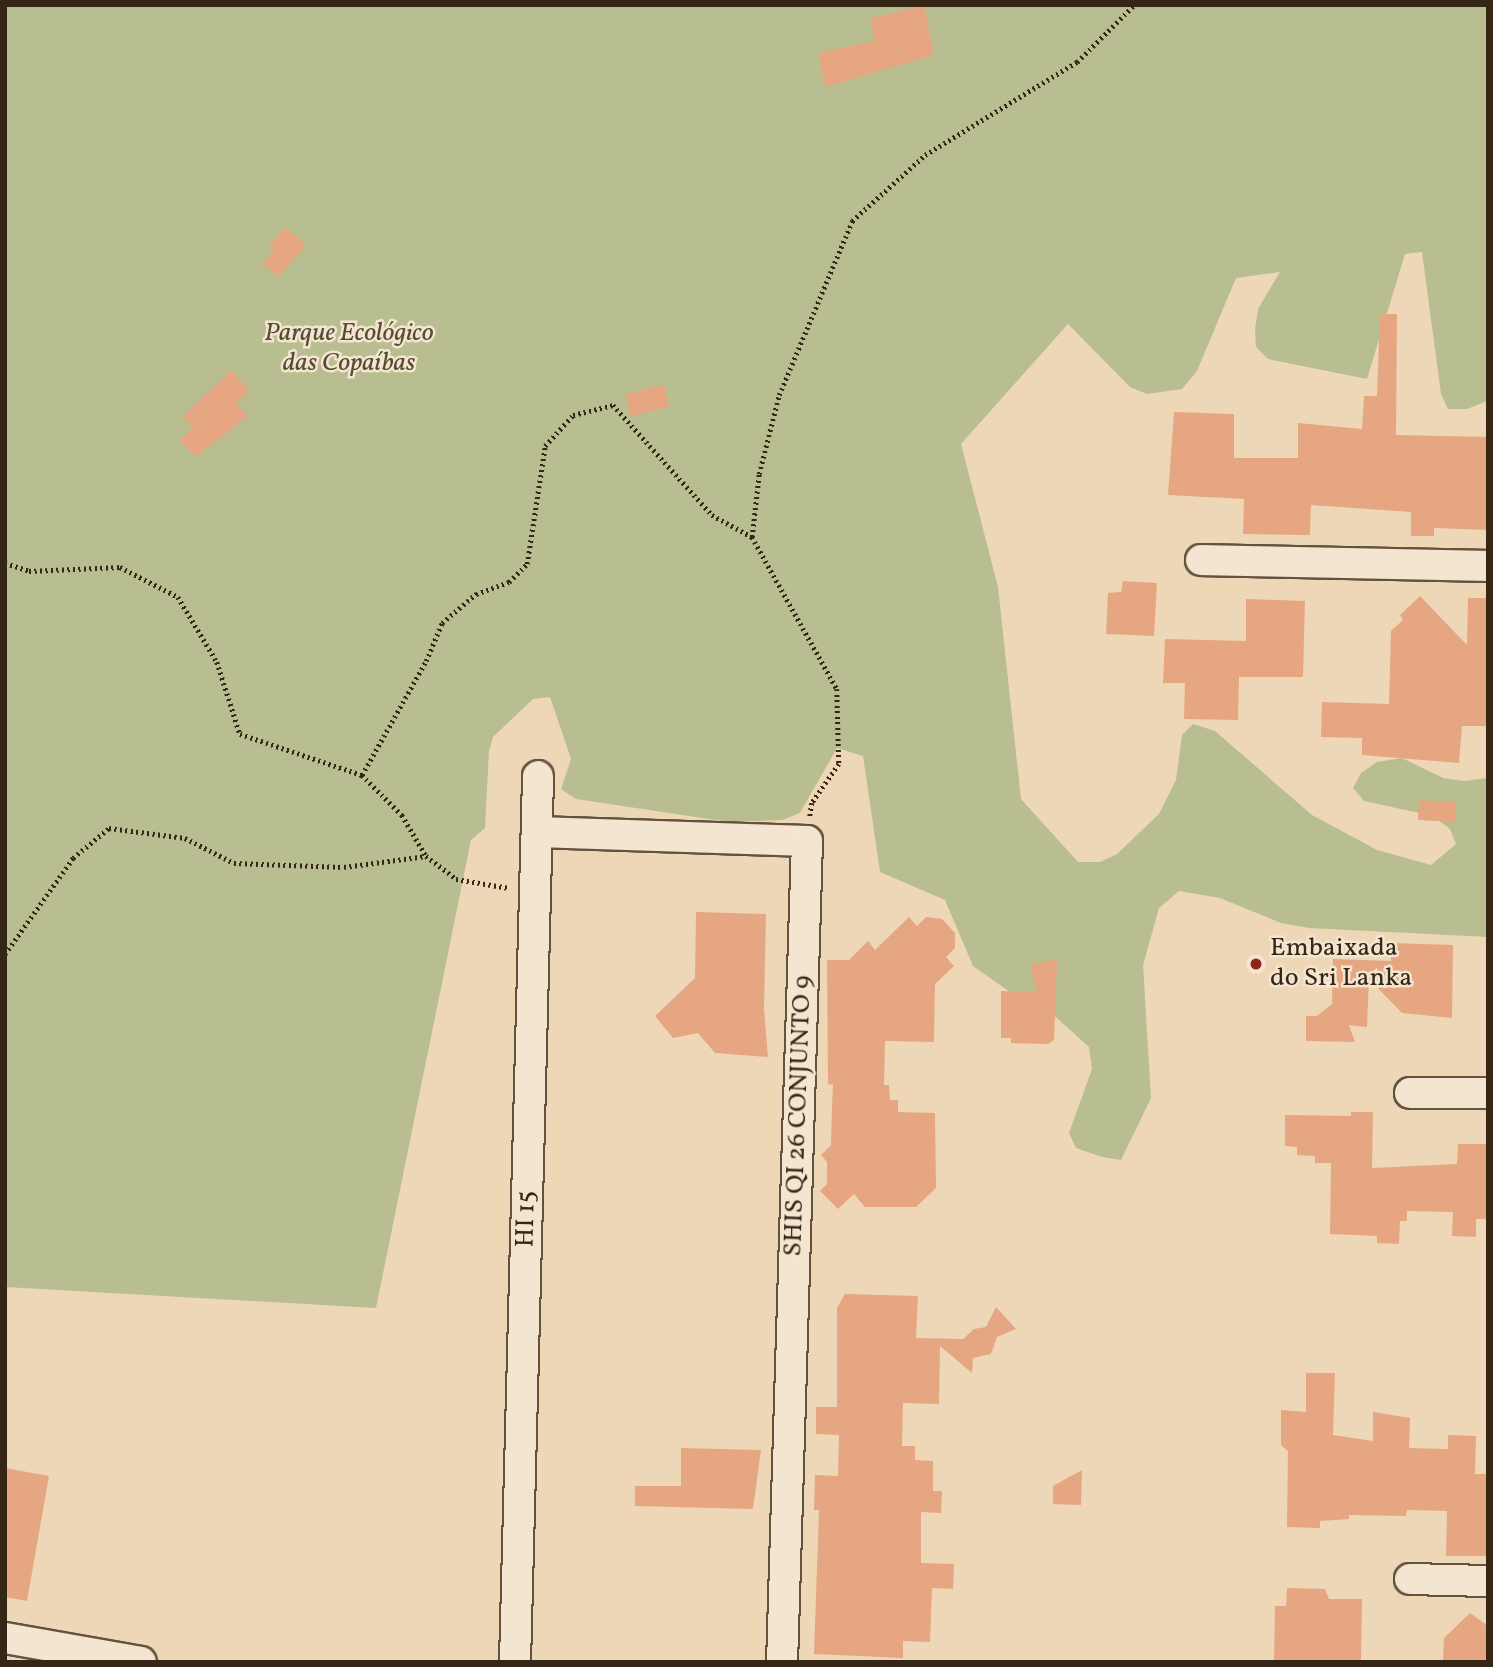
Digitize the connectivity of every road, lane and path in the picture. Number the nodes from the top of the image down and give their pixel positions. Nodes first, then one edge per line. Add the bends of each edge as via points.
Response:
1 (1134, 5) edge
2 (752, 537) junction
3 (1201, 560) dead end
4 (5, 563) edge
5 (1488, 566) edge
6 (362, 775) junction
7 (538, 776) dead end
8 (537, 832) junction
9 (807, 841) junction
10 (426, 856) junction
11 (535, 893) junction
12 (5, 954) edge
13 (1410, 1093) dead end
14 (1488, 1093) edge
15 (1410, 1579) dead end
16 (1488, 1581) edge
17 (5, 1638) edge
18 (141, 1662) edge
19 (515, 1662) edge
20 (782, 1662) edge

1 - 2 path via 1077,62 925,155 852,221 779,395 759,474
2 - 6 path via 712,515 613,405 573,415 545,446 527,564 509,582 476,594 442,623 426,662
2 - 9 path via 837,689 839,764 812,803
3 - 5 street
4 - 6 path via 29,571 120,567 178,597 217,662 240,734
6 - 10 path via 402,815
7 - 8 street, HI 15
8 - 9 street
8 - 11 street, HI 15
9 - 20 street, SHIS QI 26 CONJUNTO 9
10 - 11 path via 456,879
10 - 12 path via 344,867 234,863 185,838 109,828 73,858
11 - 19 street, HI 15
13 - 14 street
15 - 16 street
17 - 18 street

